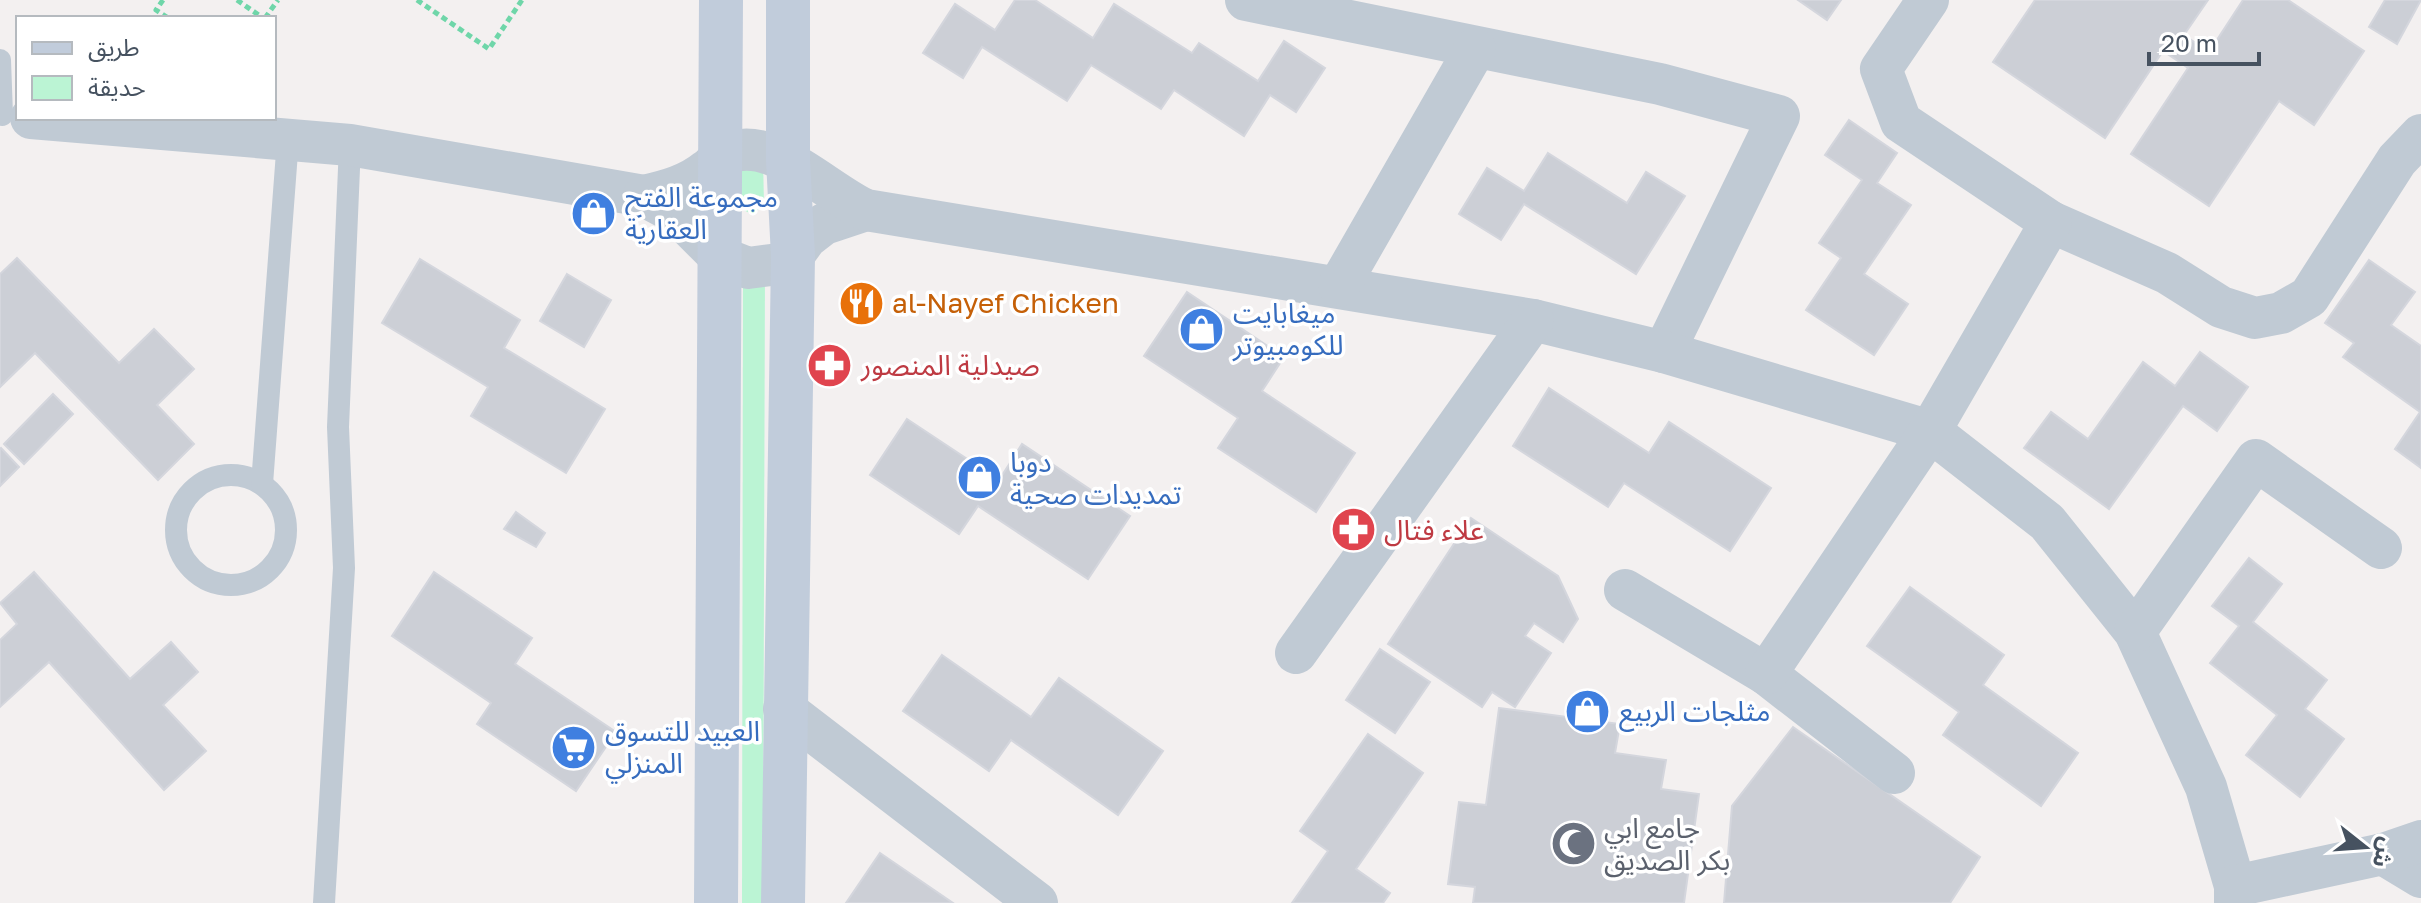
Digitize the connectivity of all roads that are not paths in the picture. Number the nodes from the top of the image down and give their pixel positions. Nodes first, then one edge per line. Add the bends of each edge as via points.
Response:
1 (721, 0) edge
2 (788, 0) edge
3 (1246, 0) edge
4 (1928, 0) edge
5 (1475, 49) junction
6 (0, 60) edge
7 (13, 116) edge
8 (61, 120) edge
9 (2421, 135) edge
10 (288, 139) junction
11 (350, 145) junction
12 (721, 157) junction
13 (788, 160) junction
14 (644, 196) junction
15 (866, 210) junction
16 (2051, 222) junction
17 (793, 256) junction
18 (720, 257) junction
19 (1339, 286) junction
20 (1533, 320) junction
21 (1664, 352) junction
22 (1930, 431) junction
23 (262, 484) junction
24 (2381, 548) dead end
25 (1625, 590) dead end
26 (2135, 632) junction
27 (1296, 653) dead end
28 (1766, 674) junction
29 (784, 709) junction
30 (1894, 773) dead end
31 (2402, 848) edge
32 (2421, 877) edge
33 (2235, 894) edge
34 (324, 903) edge
35 (716, 903) edge
36 (783, 903) edge
37 (1037, 903) edge

1 - 12 main road
2 - 13 main road
3 - 5 street
4 - 16 street via 1881,69 1901,122
5 - 19 street
5 - 21 street via 1660,84 1779,116
6 - 7 lane
8 - 10 street
9 - 16 street via 2397,160 2309,297 2281,313 2255,318 2221,307 2167,273
10 - 11 street
10 - 23 lane
11 - 14 street
11 - 34 lane via 338,427 344,568
12 - 13 street via 755,149
12 - 14 street via 691,181
12 - 18 main road
13 - 15 street
13 - 17 main road
14 - 18 street via 676,213
15 - 17 street via 824,224
15 - 19 street
16 - 22 street
17 - 18 street via 764,268
17 - 29 main road
18 - 35 main road
19 - 20 street
20 - 21 street
20 - 27 street
21 - 22 street
22 - 26 street via 2047,522
22 - 28 street
23 - 23 lane via 275,496 287,529 276,563 264,575 230,586 212,583 183,559 176,532 182,505 193,490 226,475
24 - 26 street via 2256,460
25 - 28 street
26 - 33 street via 2206,787
28 - 30 street
29 - 36 main road
29 - 37 street
31 - 32 street
31 - 33 street

